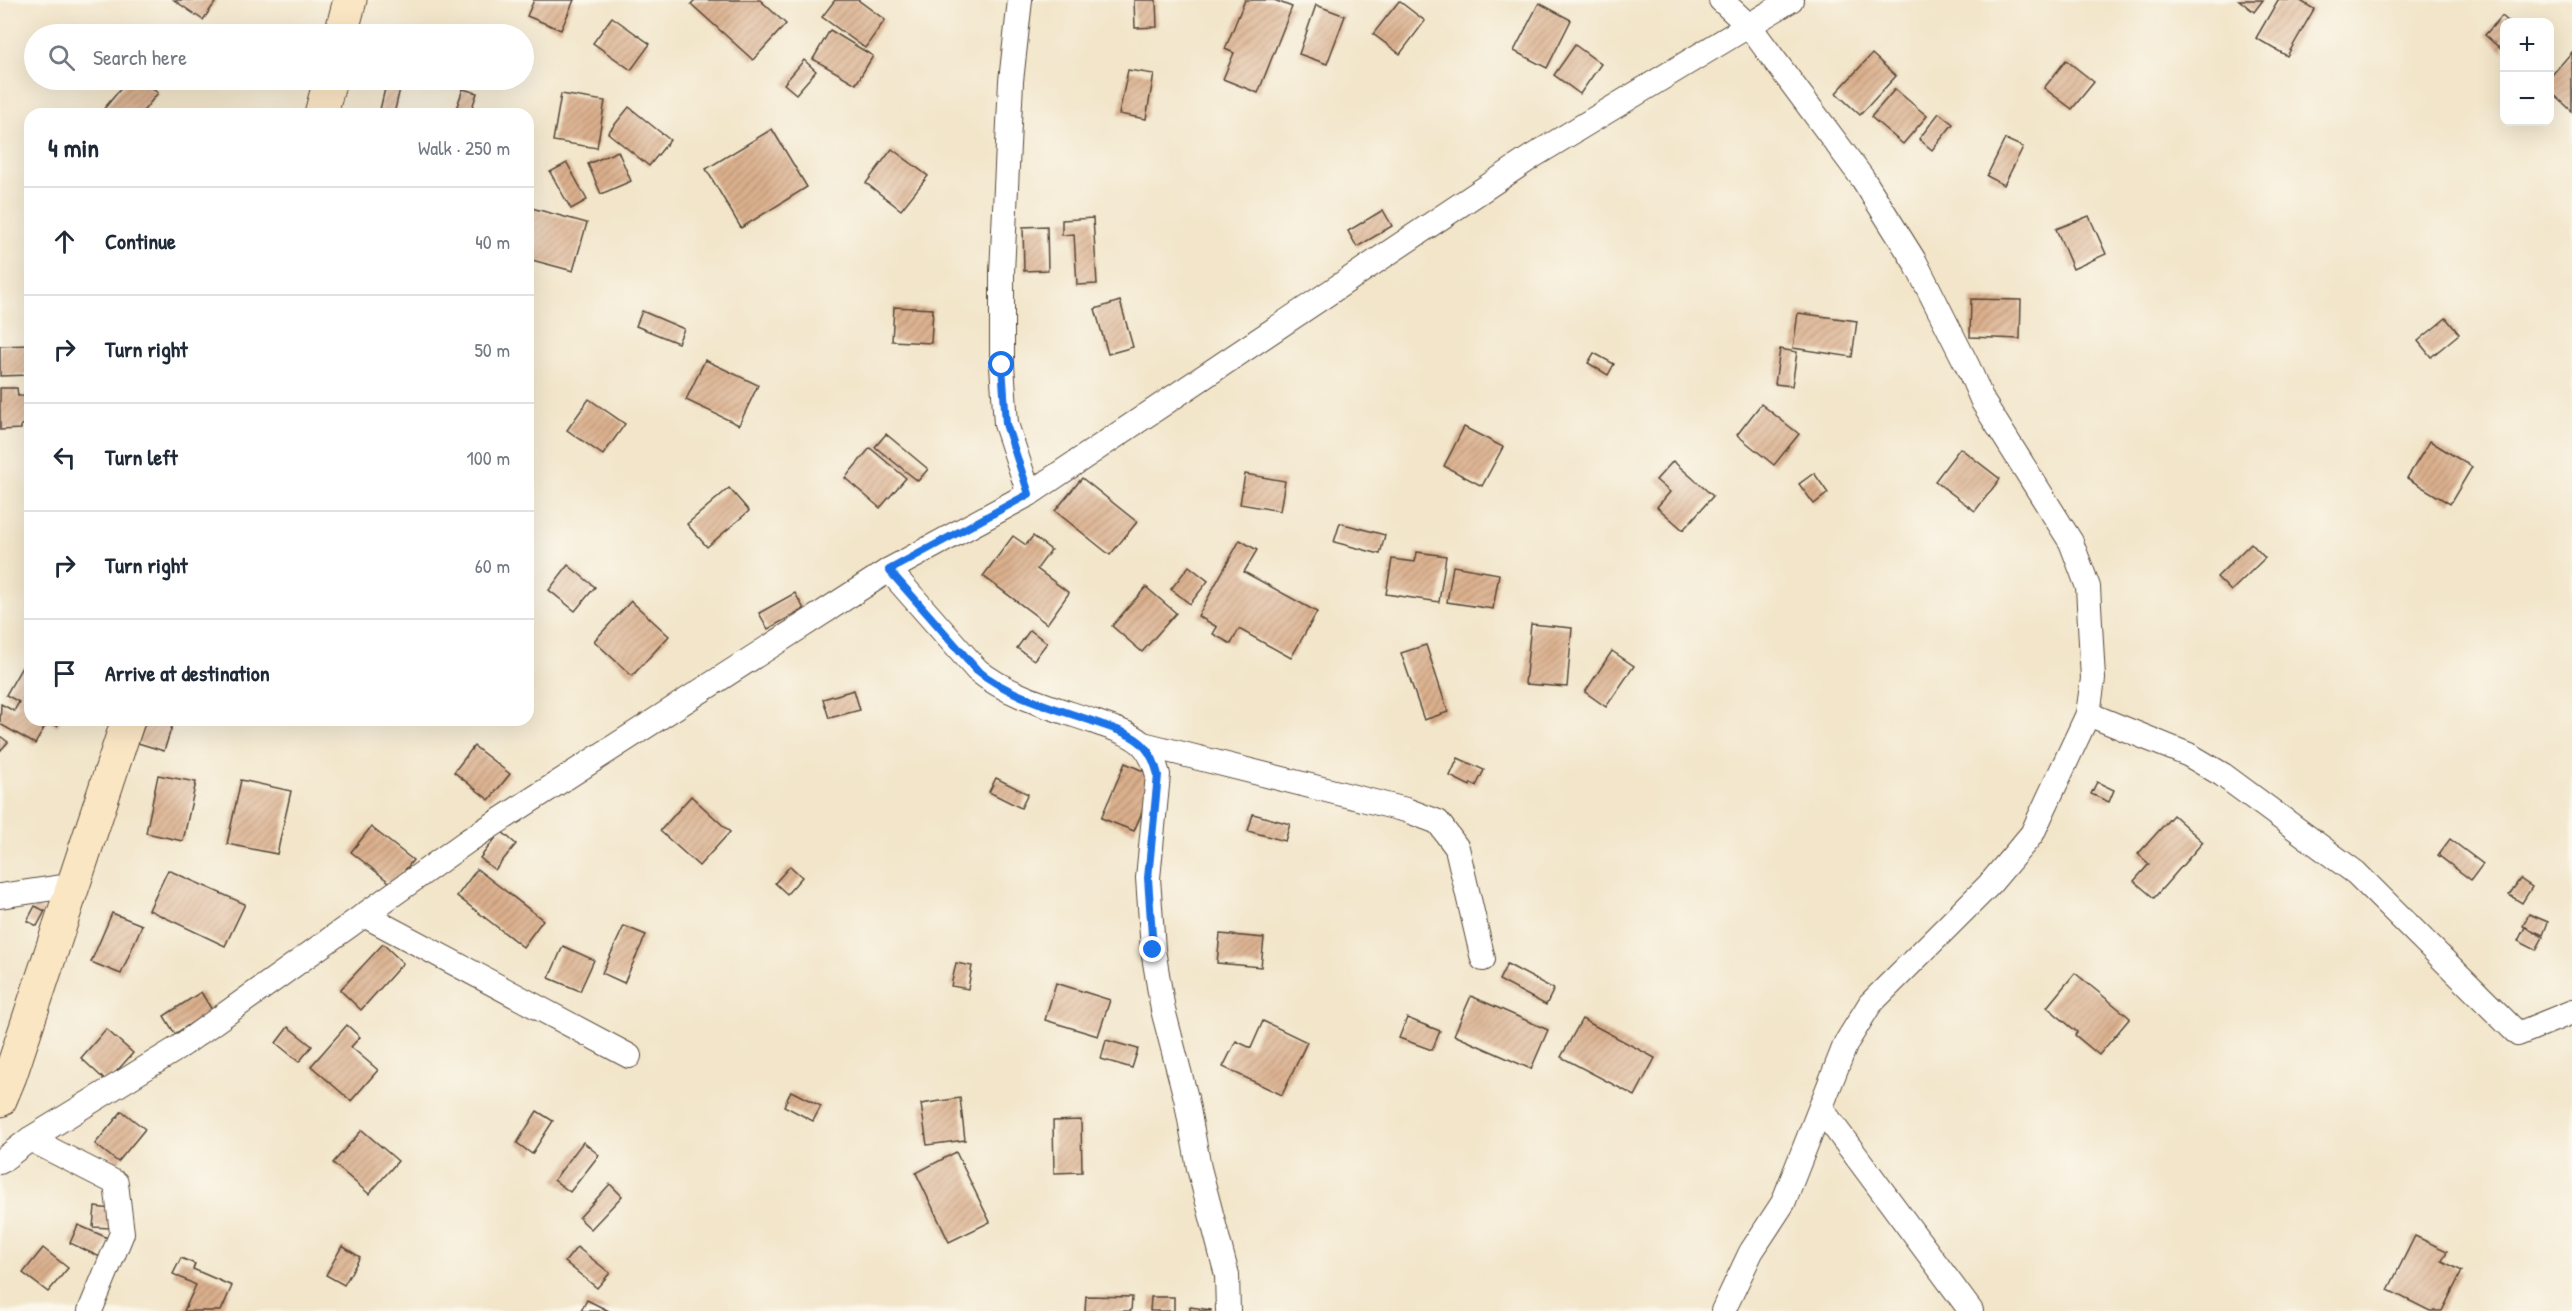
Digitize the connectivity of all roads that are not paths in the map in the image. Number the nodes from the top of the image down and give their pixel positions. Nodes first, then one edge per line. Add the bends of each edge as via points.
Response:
1 (350, 0) edge
2 (1020, 0) edge
3 (1721, 0) edge
4 (1791, 0) edge
5 (344, 24) edge
6 (1750, 27) junction
7 (327, 90) edge
8 (323, 108) edge
9 (1029, 494) junction
10 (889, 570) junction
11 (2088, 714) junction
12 (126, 726) edge
13 (1143, 744) junction
14 (75, 885) junction
15 (0, 896) edge
16 (364, 915) junction
17 (1483, 959) dead end
18 (2572, 1012) edge
19 (629, 1056) dead end
20 (0, 1100) edge
21 (1822, 1110) junction
22 (30, 1139) junction
23 (0, 1162) edge
24 (90, 1311) edge
25 (1228, 1311) edge
26 (1723, 1311) edge
27 (1971, 1311) edge

1 - 5 main road
2 - 9 street via 1002,273 1002,365 1006,424
3 - 6 street
4 - 6 street
6 - 9 street via 1533,156
6 - 11 street via 1863,179 1904,244 1983,402 2071,542 2088,587 2093,679
7 - 8 main road
9 - 10 street
10 - 13 street via 992,682 1123,732
10 - 16 street via 469,840
11 - 18 street via 2189,755 2223,775 2346,866 2518,1034
11 - 21 street via 2032,834 1981,893 1870,1004 1846,1044
12 - 14 main road
13 - 17 street via 1406,810 1438,822 1457,848
13 - 25 street via 1154,758 1158,775 1148,878 1153,950 1163,1010 1227,1275
14 - 15 street
14 - 20 main road
16 - 19 street
16 - 22 street via 178,1048
21 - 26 street via 1783,1203 1750,1252
21 - 27 street
22 - 23 street
22 - 24 street via 116,1184 122,1233

